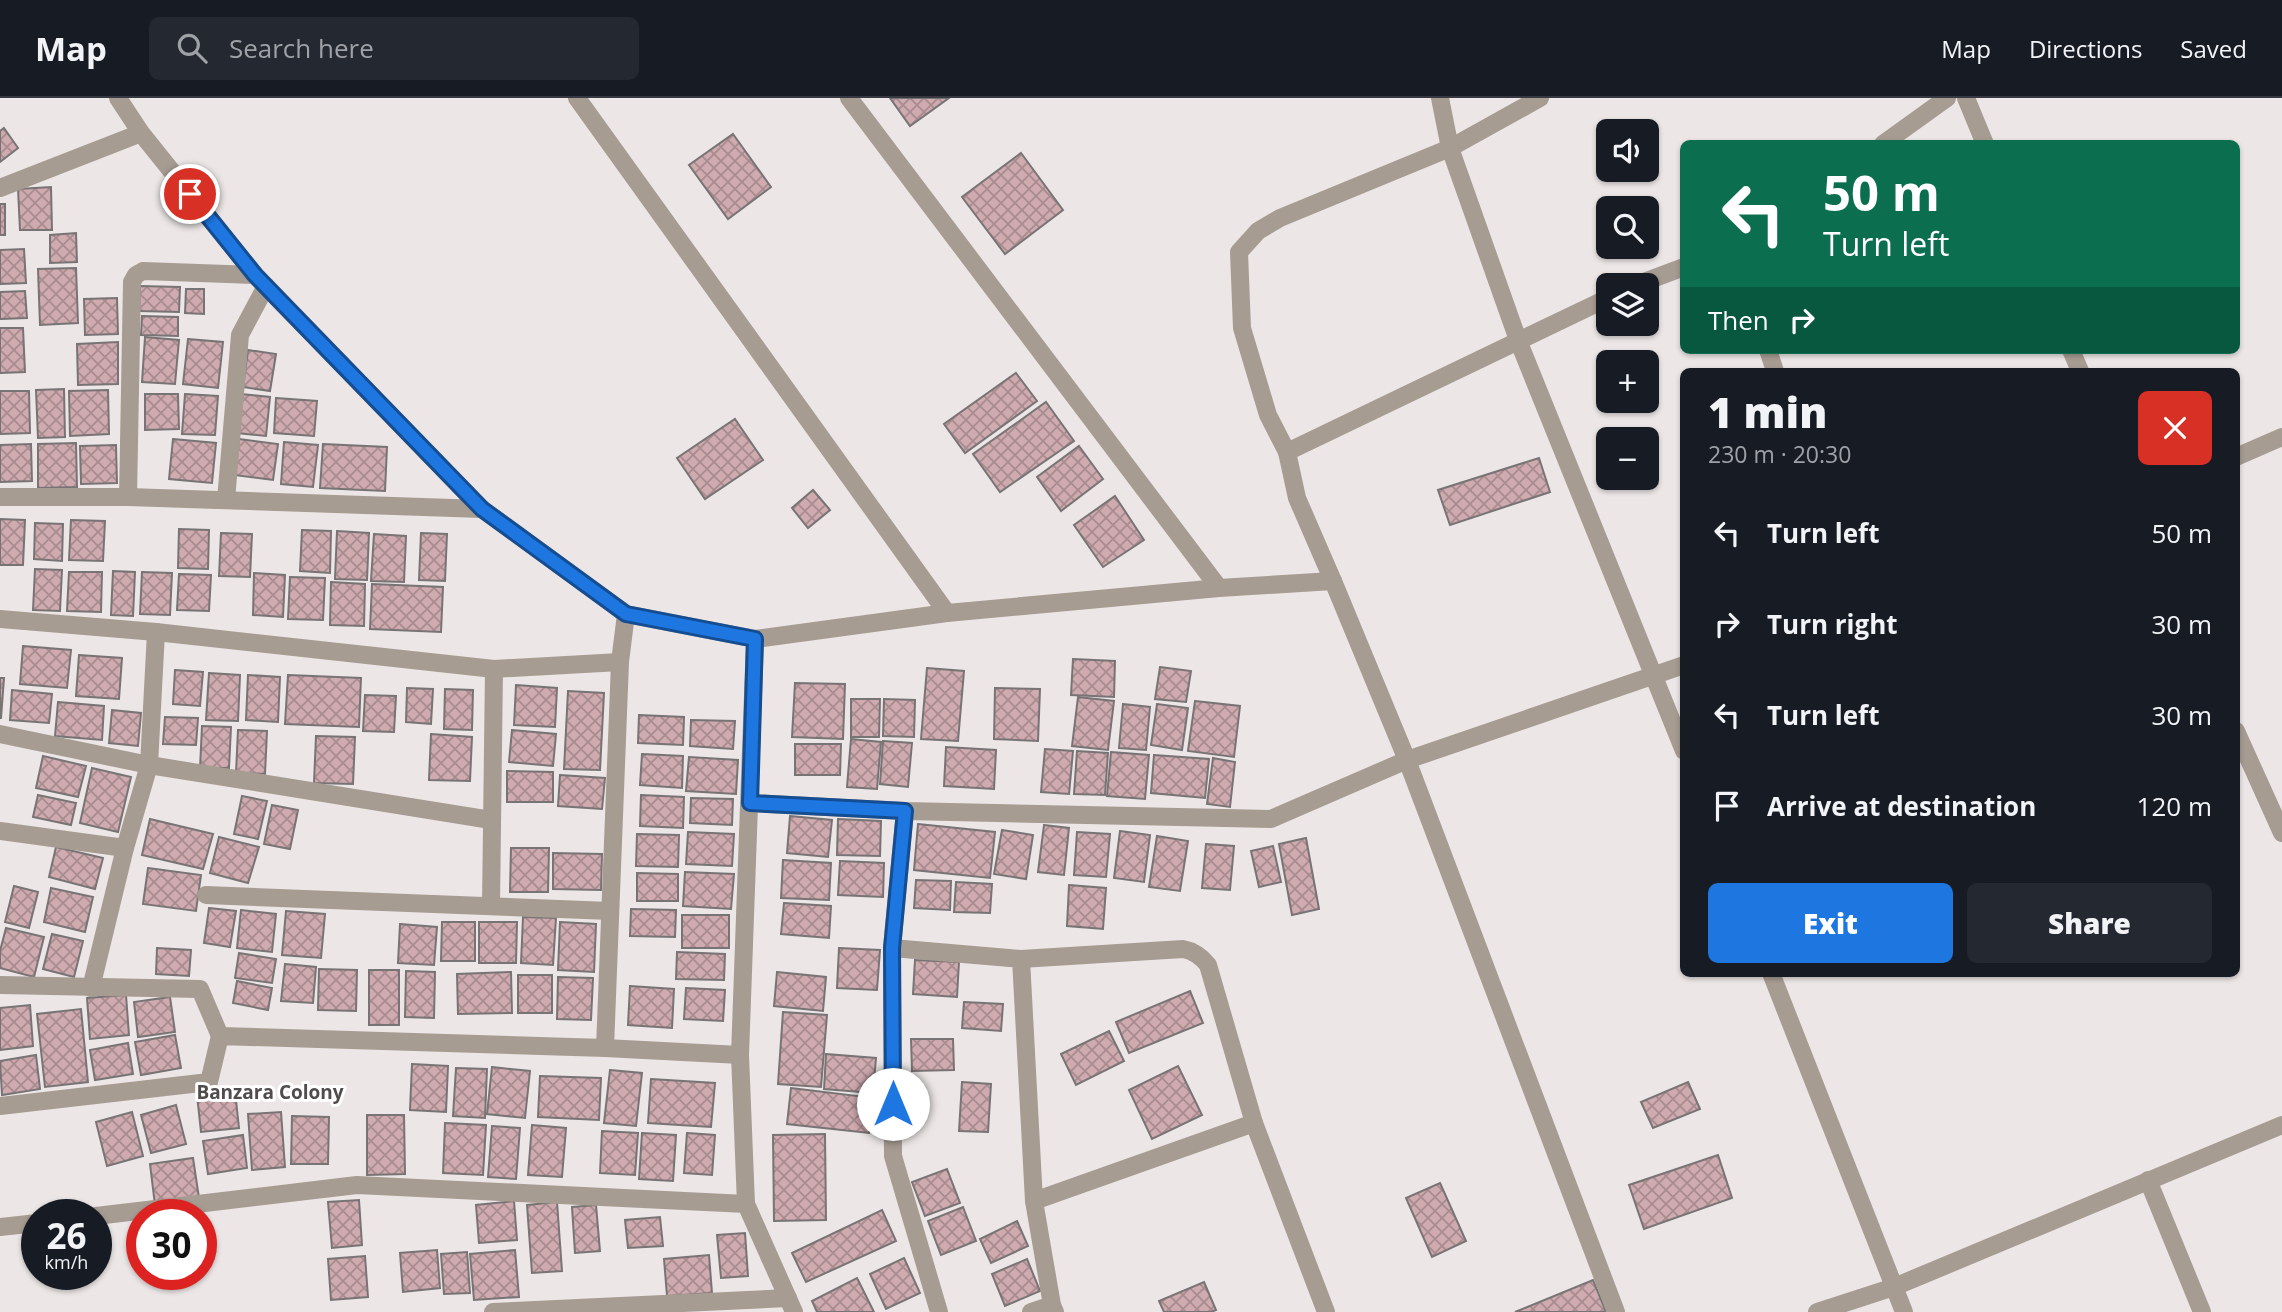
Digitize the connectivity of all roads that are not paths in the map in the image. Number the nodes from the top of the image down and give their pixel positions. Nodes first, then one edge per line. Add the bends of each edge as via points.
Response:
1 (118, 98) edge
2 (577, 98) edge
3 (849, 98) edge
4 (1440, 98) edge
5 (1540, 98) edge
6 (1947, 98) edge
7 (1966, 98) edge
8 (141, 133) junction
9 (1889, 140) edge
10 (1983, 140) edge
11 (1450, 148) junction
12 (0, 188) edge
13 (1680, 268) edge
14 (1659, 276) edge
15 (260, 281) junction
16 (1596, 304) edge
17 (1518, 340) junction
18 (2282, 437) edge
19 (1287, 452) junction
20 (2240, 455) edge
21 (0, 496) edge
22 (128, 497) junction
23 (226, 500) junction
24 (482, 509) junction
25 (1333, 581) junction
26 (1219, 588) junction
27 (947, 613) junction
28 (626, 614) junction
29 (0, 619) edge
30 (156, 632) junction
31 (755, 639) junction
32 (620, 662) junction
33 (1680, 666) edge
34 (494, 669) junction
35 (1653, 674) junction
36 (0, 734) edge
37 (2240, 740) edge
38 (1680, 741) edge
39 (1407, 760) junction
40 (149, 765) junction
41 (750, 803) junction
42 (905, 811) junction
43 (491, 820) junction
44 (0, 831) edge
45 (2282, 833) edge
46 (125, 848) junction
47 (206, 895) dead end
48 (491, 906) junction
49 (610, 911) junction
50 (892, 948) junction
51 (1021, 959) junction
52 (1773, 977) edge
53 (0, 985) edge
54 (91, 988) junction
55 (220, 1036) junction
56 (605, 1048) junction
57 (740, 1055) junction
58 (0, 1106) edge
59 (1254, 1123) junction
60 (2282, 1125) edge
61 (2148, 1180) junction
62 (1034, 1201) junction
63 (746, 1204) junction
64 (112, 1214) edge
65 (21, 1225) edge
66 (0, 1227) edge
67 (1894, 1287) junction
68 (791, 1305) edge
69 (1054, 1308) edge
70 (493, 1312) edge
71 (939, 1312) edge
72 (1031, 1312) edge
73 (1326, 1312) edge
74 (1616, 1312) edge
75 (1817, 1312) edge
76 (1904, 1312) edge
77 (2202, 1312) edge

1 - 8 street
2 - 27 street
3 - 26 street
4 - 11 street
5 - 11 street
6 - 9 street
7 - 10 street
8 - 12 street
8 - 15 street
11 - 17 street
11 - 19 street via 1280,218 1258,231 1239,252 1242,328 1268,415
13 - 14 street
15 - 22 street via 143,271 136,275 132,282
15 - 23 street via 240,335
15 - 24 street
16 - 17 street
17 - 19 street
17 - 35 street
18 - 20 street
19 - 25 street via 1297,498
21 - 22 street
22 - 23 street
23 - 24 street
24 - 28 street
25 - 26 street
25 - 39 street
26 - 27 street
27 - 31 street
28 - 31 street
28 - 32 street
29 - 30 street
30 - 34 street
30 - 40 street
31 - 41 street
32 - 34 street
32 - 49 street
33 - 35 street
34 - 43 street
35 - 38 street
35 - 39 street
36 - 40 street
37 - 45 street
39 - 42 street via 1271,819
39 - 74 street
40 - 43 street
40 - 46 street
41 - 42 street
41 - 57 street
42 - 50 street
43 - 48 street
44 - 46 street
46 - 54 street
47 - 48 street
48 - 49 street
49 - 56 street
50 - 51 street
50 - 71 street via 893,1156
51 - 59 street via 1183,949 1202,957
51 - 62 street
52 - 67 street
53 - 54 street
54 - 55 street via 200,989
55 - 56 street
55 - 58 street via 209,1082
56 - 57 street
57 - 63 street
59 - 62 street
59 - 73 street
60 - 61 street
61 - 67 street
61 - 77 street
62 - 69 street
63 - 64 street via 357,1185
63 - 68 street
65 - 66 street
67 - 75 street
67 - 76 street
68 - 70 street
69 - 72 street

